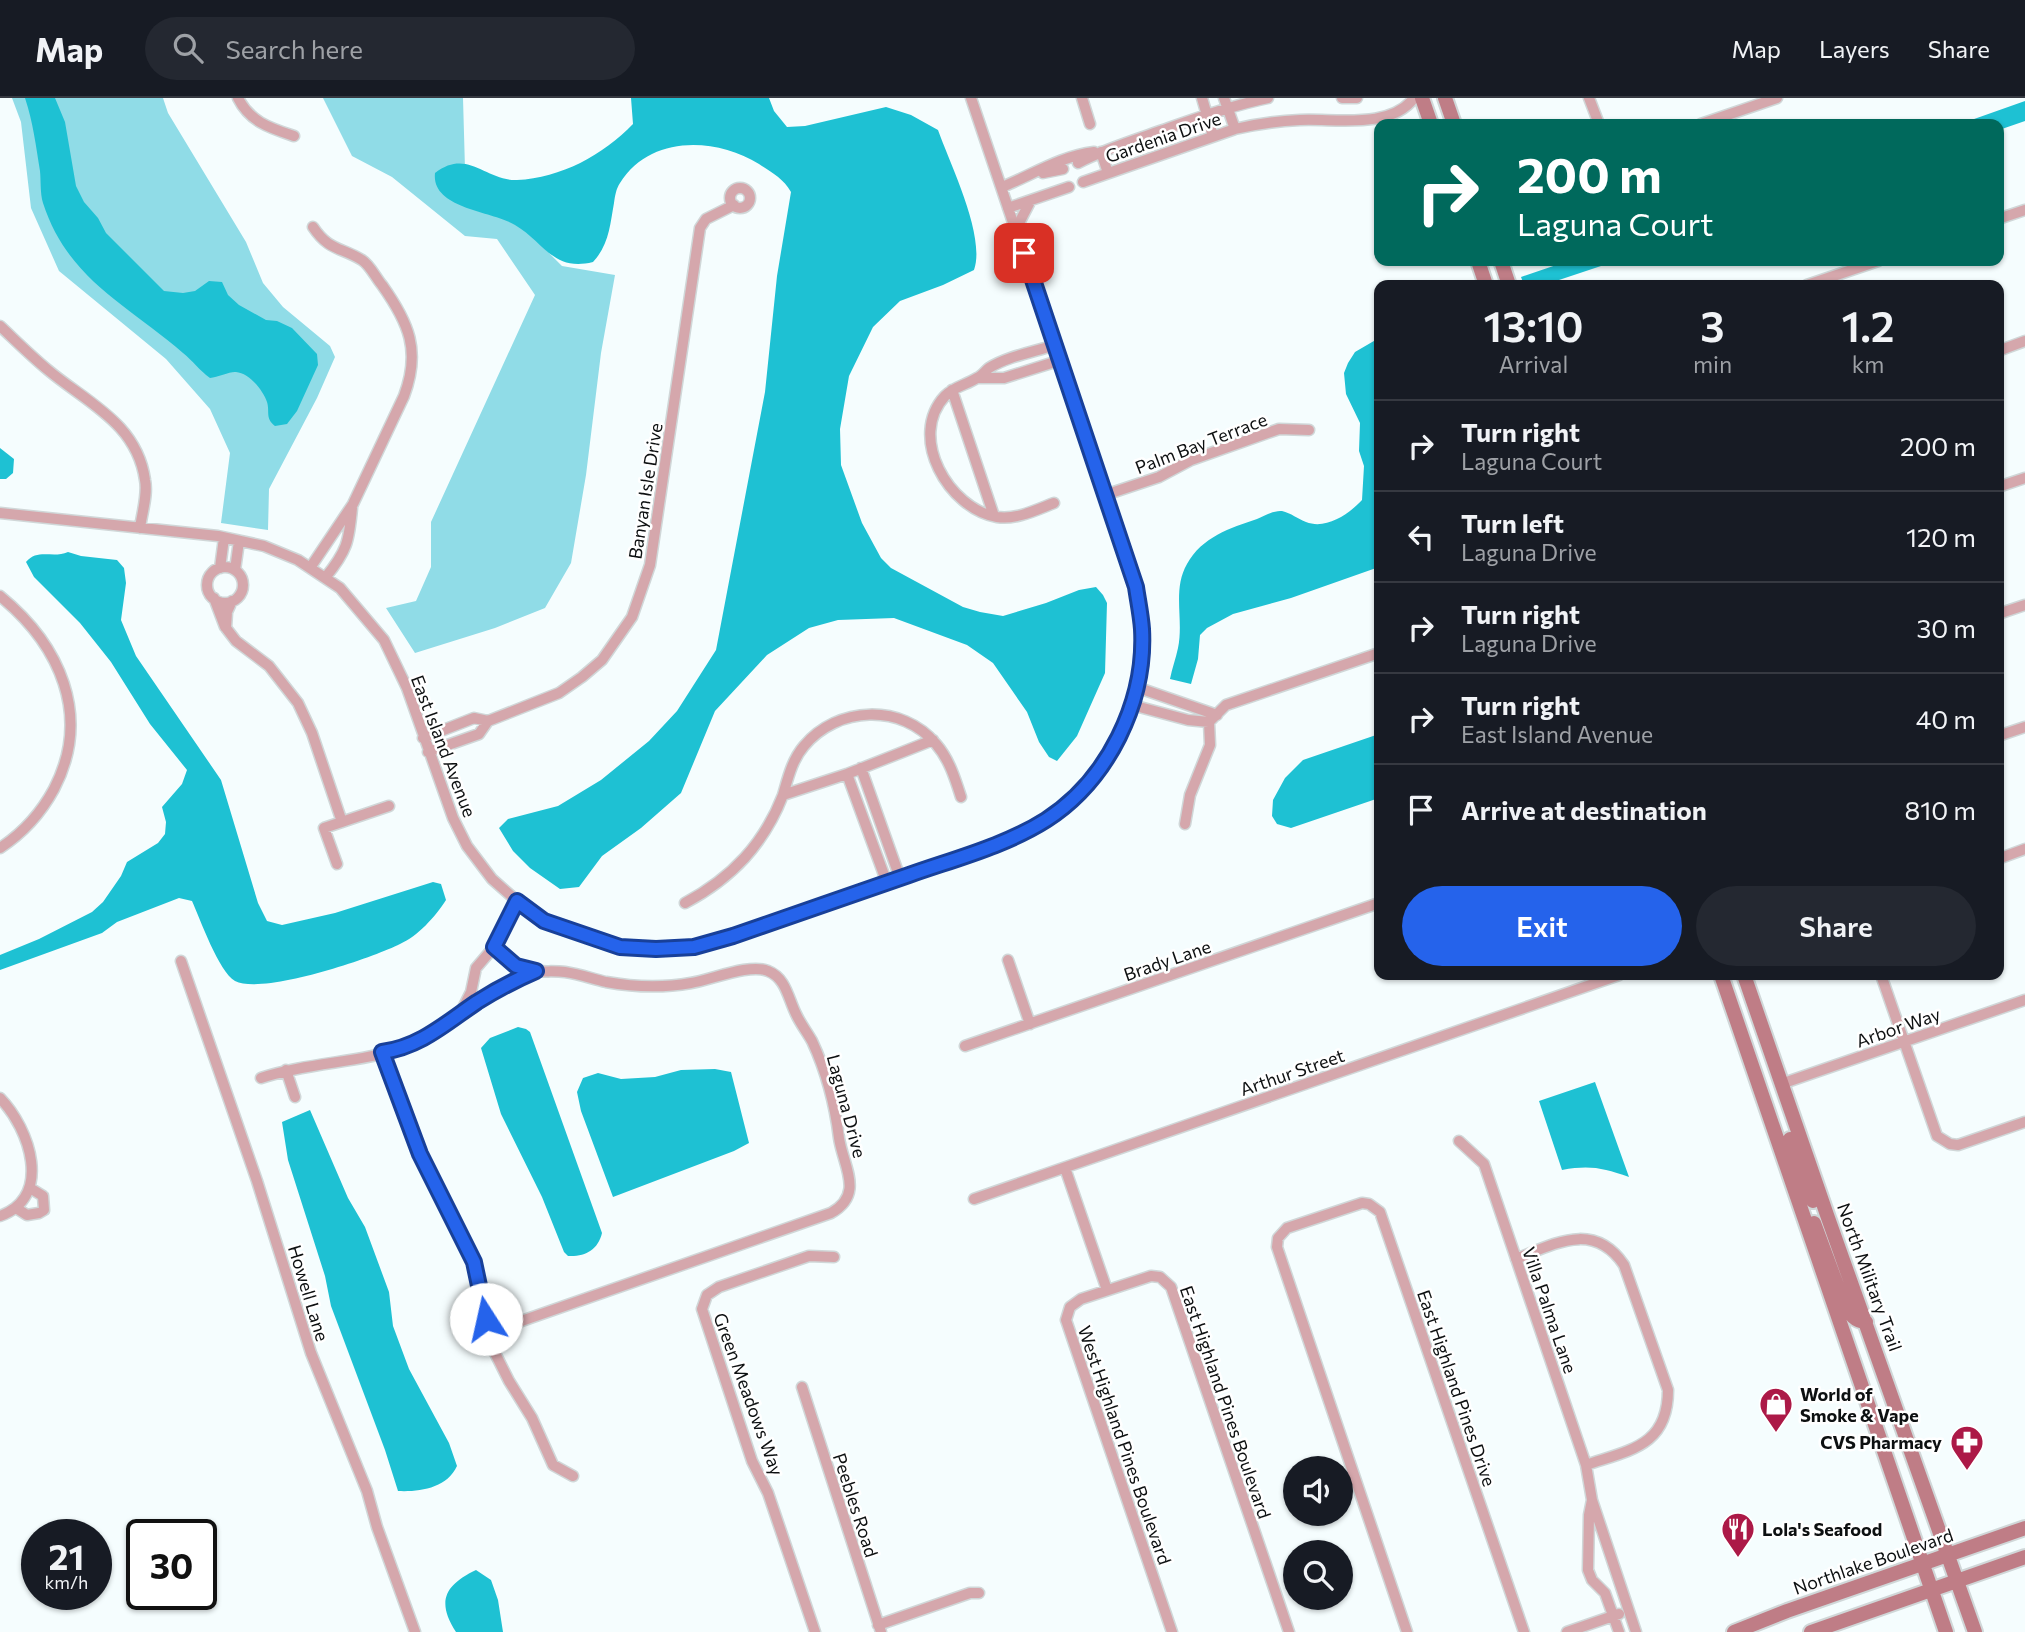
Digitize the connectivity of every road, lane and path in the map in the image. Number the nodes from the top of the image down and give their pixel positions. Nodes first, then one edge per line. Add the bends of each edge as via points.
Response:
1 (239, 98) edge
2 (971, 98) edge
3 (1082, 98) edge
4 (1202, 98) edge
5 (1268, 98) edge
6 (1342, 98) edge
7 (1357, 98) edge
8 (1414, 98) edge
9 (1422, 98) edge
10 (1446, 98) edge
11 (1589, 98) edge
12 (1777, 98) edge
13 (1225, 103) edge
14 (1207, 115) junction
15 (1429, 119) edge
16 (1452, 119) edge
17 (1597, 119) edge
18 (1716, 119) edge
19 (1090, 124) dead end
20 (1235, 129) junction
21 (294, 136) dead end
22 (1213, 136) junction
23 (1101, 152) junction
24 (1078, 163) dead end
25 (1063, 169) dead end
26 (1108, 173) junction
27 (1030, 176) junction
28 (1083, 182) dead end
29 (1002, 187) junction
30 (1069, 187) dead end
31 (1031, 200) junction
32 (734, 205) dead end
33 (1008, 208) junction
34 (2025, 210) edge
35 (2004, 217) edge
36 (313, 227) dead end
37 (1016, 230) junction
38 (1863, 266) edge
39 (1822, 280) edge
40 (0, 326) edge
41 (2025, 341) edge
42 (1055, 345) junction
43 (2004, 349) edge
44 (1061, 360) junction
45 (979, 377) junction
46 (952, 390) junction
47 (1309, 430) dead end
48 (2025, 478) edge
49 (2004, 485) edge
50 (1105, 495) junction
51 (1054, 503) dead end
52 (353, 504) junction
53 (0, 513) edge
54 (994, 516) junction
55 (140, 528) junction
56 (224, 538) junction
57 (239, 541) junction
58 (220, 568) junction
59 (310, 568) junction
60 (235, 570) junction
61 (325, 578) junction
62 (0, 596) edge
63 (214, 598) junction
64 (232, 601) junction
65 (2025, 605) edge
66 (2004, 612) edge
67 (226, 628) junction
68 (1374, 655) edge
69 (1136, 687) junction
70 (1132, 705) junction
71 (1213, 719) junction
72 (488, 722) junction
73 (2025, 727) edge
74 (2004, 734) edge
75 (423, 738) junction
76 (933, 740) junction
77 (428, 752) junction
78 (861, 768) junction
79 (847, 774) junction
80 (782, 795) junction
81 (961, 797) dead end
82 (389, 806) dead end
83 (342, 822) junction
84 (1185, 824) dead end
85 (0, 848) edge
86 (2025, 849) edge
87 (2004, 857) edge
88 (337, 864) dead end
89 (900, 878) junction
90 (887, 883) junction
91 (517, 901) junction
92 (685, 903) dead end
93 (1374, 906) edge
94 (494, 947) junction
95 (1008, 960) dead end
96 (181, 961) dead end
97 (536, 971) junction
98 (1605, 980) edge
99 (1722, 980) edge
100 (1724, 980) edge
101 (1746, 980) edge
102 (1883, 980) edge
103 (2025, 1000) edge
104 (458, 1015) junction
105 (1030, 1024) junction
106 (1904, 1042) junction
107 (965, 1046) dead end
108 (382, 1052) junction
109 (286, 1070) junction
110 (261, 1078) dead end
111 (1781, 1084) junction
112 (1758, 1085) junction
113 (295, 1097) dead end
114 (0, 1098) edge
115 (2025, 1122) edge
116 (1460, 1141) dead end
117 (1065, 1168) junction
118 (30, 1188) junction
119 (974, 1199) dead end
120 (1797, 1199) junction
121 (16, 1208) junction
122 (1827, 1215) junction
123 (0, 1216) edge
124 (834, 1257) dead end
125 (1516, 1259) junction
126 (1107, 1290) junction
127 (486, 1319) junction
128 (1866, 1322) junction
129 (510, 1325) junction
130 (488, 1339) junction
131 (802, 1387) dead end
132 (1586, 1465) junction
133 (573, 1476) dead end
134 (1592, 1500) junction
135 (2025, 1528) edge
136 (1948, 1555) junction
137 (2025, 1557) edge
138 (1921, 1563) junction
139 (1957, 1581) junction
140 (1930, 1589) junction
141 (979, 1593) dead end
142 (1629, 1610) junction
143 (1614, 1616) junction
144 (879, 1628) edge
145 (415, 1632) edge
146 (816, 1632) edge
147 (1172, 1632) edge
148 (1289, 1632) edge
149 (1407, 1632) edge
150 (1524, 1632) edge
151 (1567, 1632) edge
152 (1619, 1632) edge
153 (1636, 1632) edge
154 (1734, 1632) edge
155 (1811, 1632) edge
156 (1946, 1632) edge
157 (1976, 1632) edge

1 - 21 street via 262,125
2 - 29 street, East Island Avenue
3 - 19 street
4 - 14 street
5 - 13 street, Gardenia Drive
6 - 7 street
8 - 20 street, Gardenia Drive via 1406,108 1352,122 1303,120
9 - 15 main road
10 - 16 main road
11 - 17 street
12 - 18 street
13 - 14 street, Gardenia Drive
13 - 20 street
14 - 22 street
14 - 23 street, Gardenia Drive
20 - 22 street, Gardenia Drive
22 - 26 street, Gardenia Drive
23 - 24 street, Gardenia Drive
23 - 26 street
23 - 27 street, Gardenia Drive via 1059,161
25 - 27 street, Gardenia Drive
26 - 28 street, Gardenia Drive
27 - 29 street, Gardenia Drive
29 - 33 street, East Island Avenue
30 - 31 street
31 - 33 street
31 - 37 street
32 - 72 street, Banyan Isle Drive via 706,219 700,228 650,565 632,617 602,660 582,677 559,693
33 - 37 street, East Island Avenue
34 - 35 street
36 - 52 street via 336,249 364,261 401,312 410,338 409,383
37 - 42 street, East Island Avenue
38 - 39 street
40 - 55 street via 48,370 104,411 130,441 146,483
41 - 43 street
42 - 44 street, East Island Avenue
42 - 45 street via 989,368
44 - 45 street via 1004,378
44 - 50 street, East Island Avenue
45 - 46 street
46 - 54 street
46 - 54 street via 934,415 937,466 959,498
47 - 50 street, Palm Bay Terrace via 1279,429
48 - 49 street
50 - 69 street, East Island Avenue via 1136,587 1142,630
51 - 54 street via 1019,516
52 - 59 street
52 - 61 street via 350,538
53 - 55 street, East Island Avenue
55 - 56 street, East Island Avenue
56 - 57 street, East Island Avenue
56 - 58 street
57 - 59 street, East Island Avenue via 264,546
57 - 60 street
58 - 60 street
58 - 63 street via 208,582
59 - 61 street, East Island Avenue
60 - 64 street via 243,588
61 - 75 street, East Island Avenue via 340,588 384,640 407,688
62 - 85 street via 36,633 57,664 68,696 71,731 64,765 49,798 22,831
63 - 64 street
63 - 67 street
64 - 67 street
65 - 66 street
67 - 83 street via 269,666 298,703
68 - 71 street via 1226,705
69 - 70 street, East Island Avenue
69 - 71 street
70 - 71 street via 1188,720
70 - 89 street, East Island Avenue via 1107,759 1076,796 1046,820 999,844
71 - 84 street via 1210,745 1190,795
72 - 75 street, Banyan Isle Drive via 474,718
72 - 77 street, Banyan Isle Drive via 479,734
73 - 74 street
75 - 77 street, East Island Avenue
76 - 78 street
76 - 80 street via 889,716 848,717 824,728 804,746
76 - 81 street via 950,765
77 - 91 street, East Island Avenue via 467,846 492,879
78 - 79 street
78 - 89 street
79 - 80 street
79 - 90 street
80 - 92 street via 752,850 726,878
82 - 83 street
83 - 88 street via 324,828
86 - 87 street
89 - 90 street, East Island Avenue
90 - 91 street, East Island Avenue via 720,940 656,949 620,947 587,938 544,921
91 - 94 street
93 - 105 street, Brady Lane
94 - 97 street, Laguna Drive via 516,966
94 - 104 street via 479,962 471,992
95 - 105 street
96 - 145 street, Howell Lane via 311,1353 367,1491
97 - 104 street
97 - 129 street, Laguna Drive via 661,986 714,979 751,968 777,976 814,1045 834,1104 850,1186 845,1202 831,1213
98 - 117 street, Arthur Street
99 - 112 main road
100 - 111 main road via 1735,991 1763,1069
101 - 111 main road, North Military Trail
102 - 106 street
103 - 106 street, Arbor Way
104 - 108 street via 412,1044
105 - 107 street, Brady Lane
106 - 111 street, Arbor Way
106 - 115 street via 1933,1129 1943,1140 1964,1143
108 - 109 street
108 - 127 street via 420,1154 474,1262
109 - 110 street
109 - 113 street
111 - 122 main road, North Military Trail
112 - 120 main road
112 - 122 main road via 1777,1102 1812,1200
114 - 118 street via 20,1126 31,1159
116 - 125 street, Villa Palma Lane via 1484,1164
117 - 119 street, Arthur Street
117 - 126 street
118 - 121 street
118 - 121 street via 43,1196 44,1210 27,1215
120 - 128 main road via 1818,1230 1851,1316
120 - 138 main road
121 - 123 street
122 - 128 main road, North Military Trail
124 - 146 street, Green Meadows Way via 809,1256 719,1287 707,1295 702,1309
125 - 132 street, Villa Palma Lane
125 - 132 street via 1587,1238 1616,1254 1624,1265 1668,1390 1665,1421 1655,1435 1643,1445
126 - 147 street, West Highland Pines Boulevard via 1075,1302 1067,1327
126 - 148 street, East Highland Pines Boulevard via 1151,1276 1171,1287
127 - 129 street via 498,1314
127 - 130 street via 482,1328
128 - 136 main road, North Military Trail
129 - 130 street via 503,1341
130 - 133 street via 553,1465
131 - 144 street, Peebles Road
132 - 134 street, Villa Palma Lane
134 - 142 street, Villa Palma Lane
134 - 143 street, Villa Palma Lane via 1588,1570
135 - 136 main road, Northlake Boulevard
136 - 138 main road, Northlake Boulevard
136 - 139 main road, North Military Trail
137 - 139 main road
138 - 140 main road
138 - 154 main road, Northlake Boulevard
139 - 140 main road
139 - 157 main road, North Military Trail
140 - 155 main road
140 - 156 main road
141 - 144 street
142 - 143 street
142 - 153 street, Villa Palma Lane
143 - 151 street
143 - 152 street, Villa Palma Lane
149 - 150 street, East Highland Pines Drive via 1278,1254 1278,1238 1287,1228 1362,1203 1380,1212

